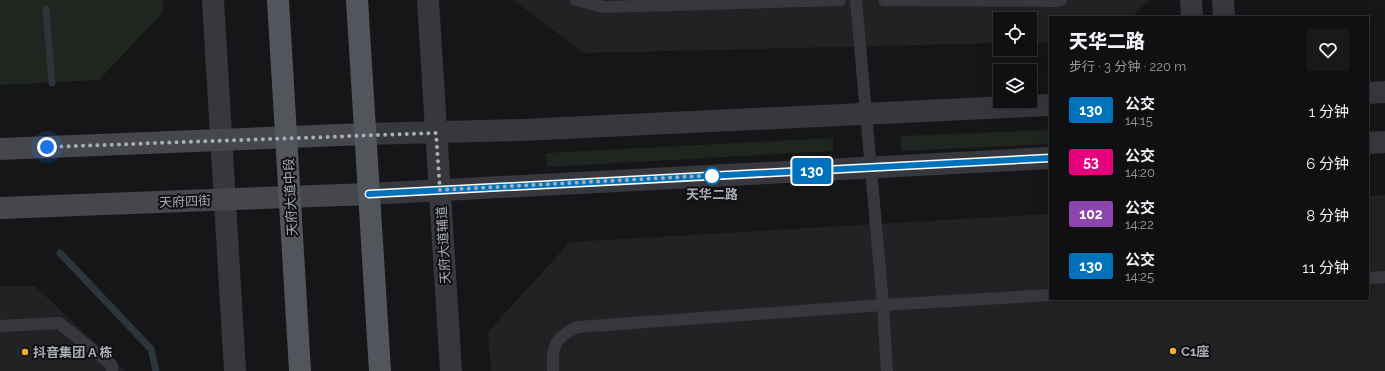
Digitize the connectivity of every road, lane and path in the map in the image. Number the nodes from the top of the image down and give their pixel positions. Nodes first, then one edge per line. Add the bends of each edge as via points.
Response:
1 (213, 0) edge
2 (278, 0) edge
3 (357, 0) edge
4 (428, 0) edge
5 (576, 0) edge
6 (840, 0) edge
7 (856, 0) edge
8 (884, 0) edge
9 (1061, 0) edge
10 (1191, 0) edge
11 (1223, 0) edge
12 (630, 3) edge
13 (1192, 16) edge
14 (1224, 16) edge
15 (1385, 92) edge
16 (1369, 93) edge
17 (1049, 105) edge
18 (867, 113) junction
19 (436, 133) junction
20 (366, 134) junction
21 (286, 137) junction
22 (221, 140) junction
23 (1385, 142) edge
24 (1369, 143) edge
25 (0, 149) edge
26 (1049, 158) edge
27 (871, 168) junction
28 (440, 190) junction
29 (369, 194) junction
30 (290, 197) junction
31 (225, 199) junction
32 (0, 208) edge
33 (1385, 277) edge
34 (1369, 278) edge
35 (1049, 295) edge
36 (884, 305) junction
37 (0, 326) edge
38 (112, 371) edge
39 (235, 371) edge
40 (300, 371) edge
41 (380, 371) edge
42 (451, 371) edge
43 (554, 371) edge
44 (887, 371) edge

1 - 22 street
2 - 21 main road, 天府大道中段
3 - 20 main road
4 - 19 street, 天府大道辅道
5 - 12 lane via 604,7
6 - 12 lane
7 - 18 lane
8 - 9 lane
10 - 13 street
11 - 14 street
15 - 16 street
17 - 18 street
18 - 19 street
18 - 27 lane
19 - 20 street
19 - 28 street, 天府大道辅道
20 - 21 main road
20 - 29 main road
21 - 22 main road
21 - 30 main road, 天府大道中段
22 - 25 main road
22 - 31 street
23 - 24 street
26 - 27 street
27 - 28 street
27 - 36 lane
28 - 29 street
28 - 42 street, 天府大道辅道
29 - 30 main road, 天府四街
29 - 41 main road
30 - 31 main road, 天府四街
30 - 40 main road, 天府大道中段
31 - 32 main road, 天府四街
31 - 39 street
33 - 34 lane
35 - 36 lane
36 - 43 lane via 578,327 565,332 555,343 552,355
36 - 44 lane
37 - 38 lane via 59,323 112,365

